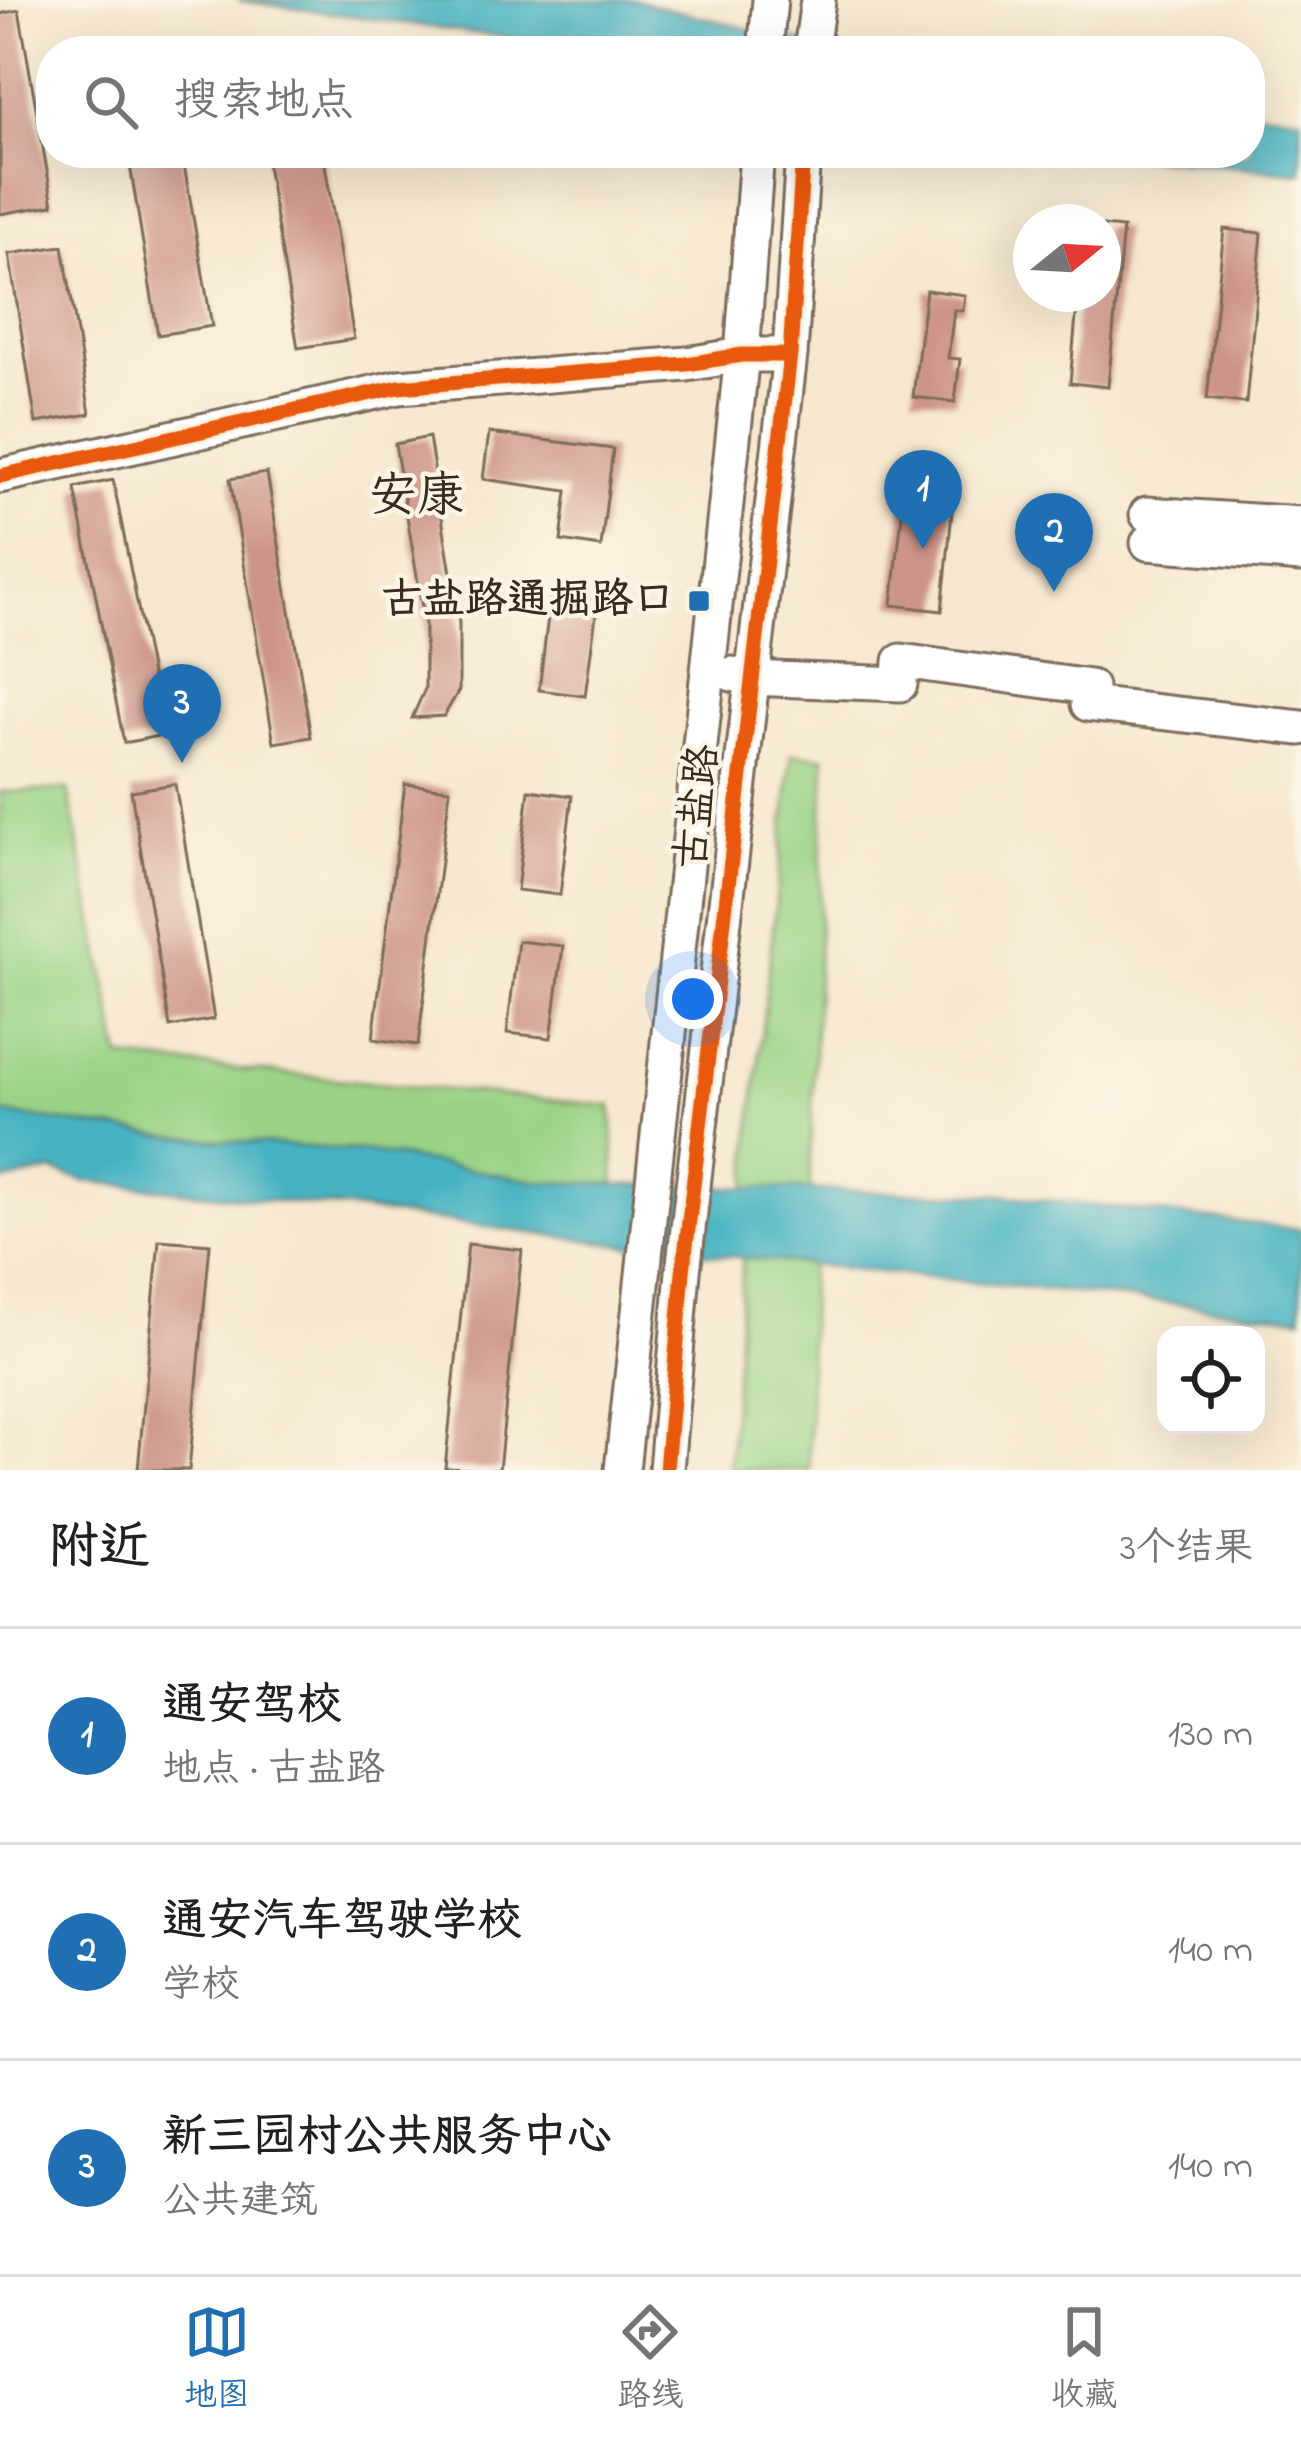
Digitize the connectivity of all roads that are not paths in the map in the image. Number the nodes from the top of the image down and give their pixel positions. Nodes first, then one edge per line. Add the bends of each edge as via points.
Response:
1 (770, 0) edge
2 (817, 3) edge
3 (766, 36) edge
4 (813, 36) edge
5 (756, 168) edge
6 (802, 168) edge
7 (742, 355) junction
8 (790, 355) junction
9 (0, 476) edge
10 (1301, 524) edge
11 (1301, 555) edge
12 (707, 668) junction
13 (749, 678) junction
14 (1301, 728) edge
15 (622, 1470) edge
16 (666, 1470) edge

1 - 3 street
2 - 4 street
5 - 7 street, 古盐路
6 - 8 street, 古盐路
7 - 8 street
7 - 9 street via 399,387
7 - 12 street, 古盐路
8 - 13 street, 古盐路
10 - 11 street via 1148,528
12 - 13 street
12 - 15 street, 古盐路
13 - 14 street via 900,684 902,661 1090,687 1088,704
13 - 16 street, 古盐路

